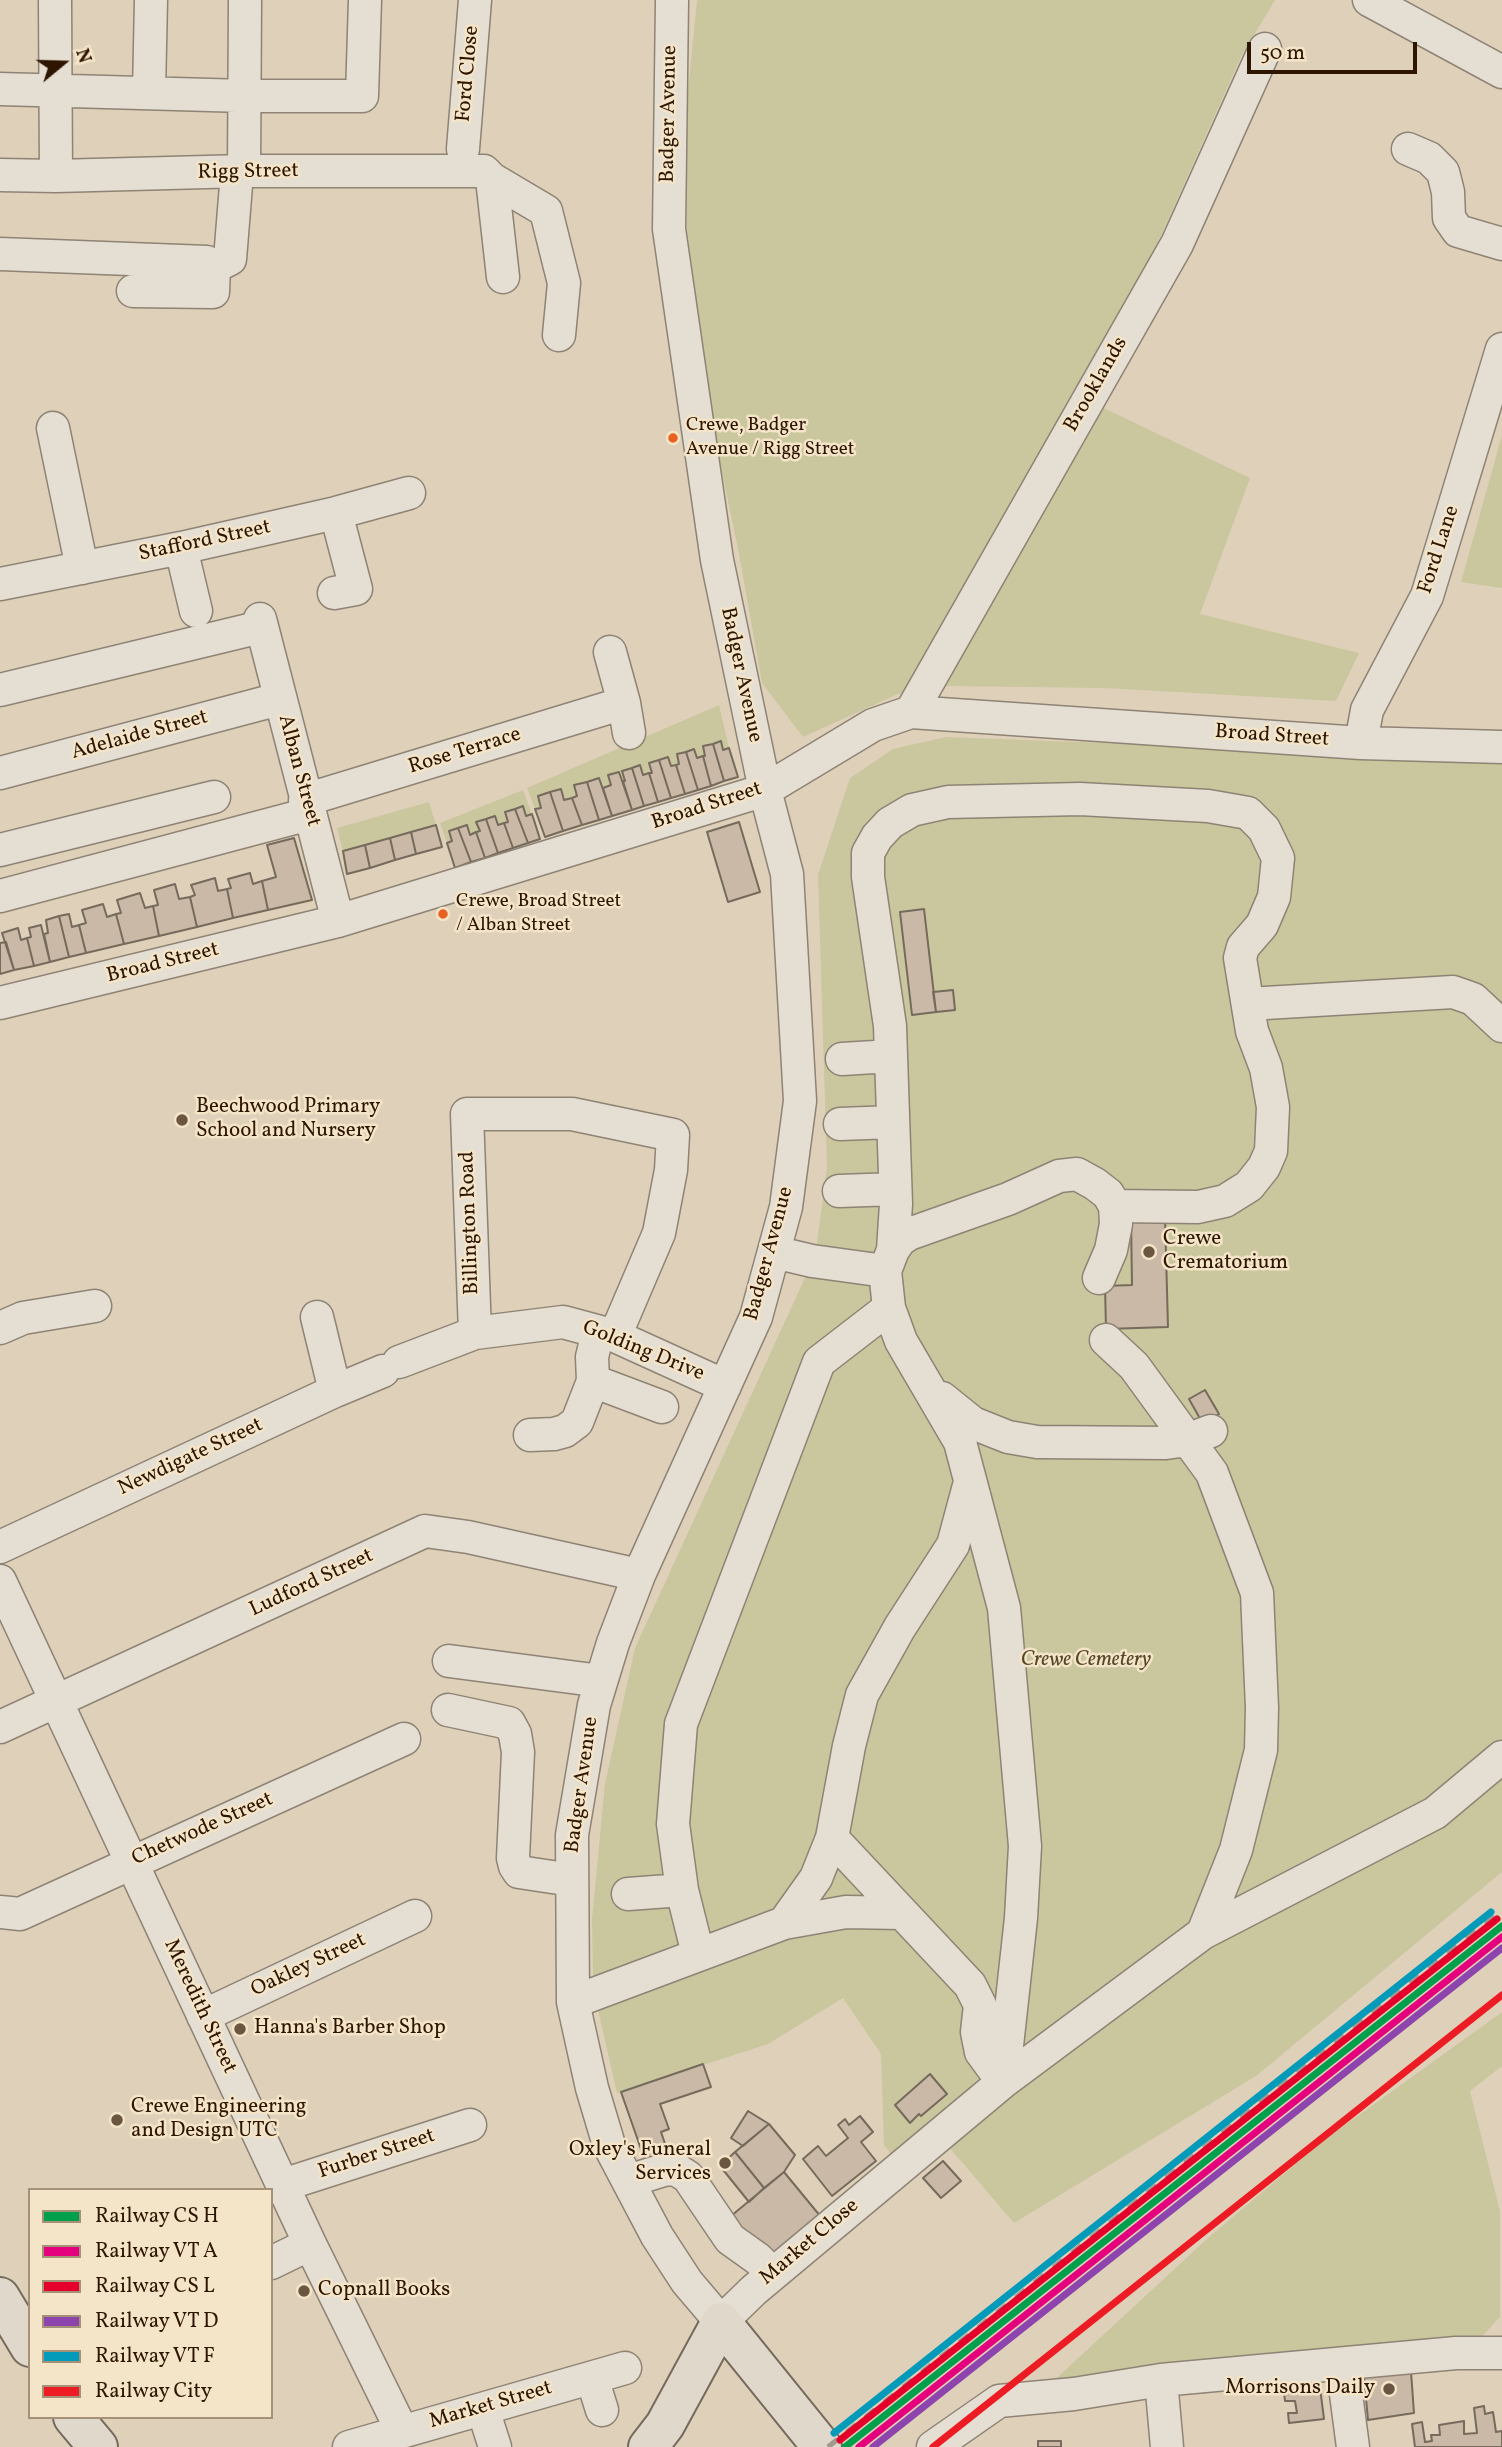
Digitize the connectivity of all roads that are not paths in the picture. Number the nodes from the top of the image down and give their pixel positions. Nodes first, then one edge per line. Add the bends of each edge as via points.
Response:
1 (55, 0) edge
2 (151, 0) edge
3 (245, 0) edge
4 (365, 0) edge
5 (475, 0) edge
6 (672, 0) edge
7 (1369, 0) edge
8 (1265, 49) dead end
9 (1502, 72) edge
10 (0, 89) edge
11 (56, 92) junction
12 (149, 92) junction
13 (245, 96) junction
14 (463, 149) dead end
15 (1408, 149) dead end
16 (240, 172) junction
17 (0, 175) edge
18 (56, 176) junction
19 (492, 179) junction
20 (1502, 244) edge
21 (0, 254) edge
22 (214, 267) junction
23 (503, 277) dead end
24 (133, 290) dead end
25 (559, 335) dead end
26 (1502, 349) edge
27 (53, 428) dead end
28 (409, 493) dead end
29 (336, 513) junction
30 (181, 548) junction
31 (82, 568) junction
32 (0, 584) edge
33 (334, 593) dead end
34 (196, 611) dead end
35 (610, 652) dead end
36 (0, 690) edge
37 (279, 699) junction
38 (911, 712) junction
39 (1360, 743) junction
40 (1502, 747) edge
41 (0, 773) edge
42 (765, 790) junction
43 (214, 797) dead end
44 (307, 807) junction
45 (0, 850) edge
46 (0, 860) edge
47 (4, 895) edge
48 (338, 921) junction
49 (0, 1003) edge
50 (1248, 1004) junction
51 (1502, 1026) edge
52 (891, 1056) junction
53 (842, 1059) dead end
54 (893, 1122) junction
55 (840, 1124) dead end
56 (895, 1189) junction
57 (839, 1191) dead end
58 (1115, 1206) junction
59 (774, 1252) junction
60 (889, 1261) junction
61 (1099, 1278) dead end
62 (95, 1306) dead end
63 (889, 1308) junction
64 (317, 1317) dead end
65 (0, 1328) edge
66 (475, 1332) junction
67 (606, 1334) junction
68 (1107, 1340) dead end
69 (391, 1366) joint
70 (923, 1377) junction
71 (593, 1381) junction
72 (725, 1385) junction
73 (335, 1391) junction
74 (662, 1407) dead end
75 (530, 1435) dead end
76 (1199, 1435) junction
77 (971, 1481) junction
78 (0, 1547) edge
79 (639, 1575) junction
80 (0, 1581) edge
81 (449, 1661) dead end
82 (601, 1681) junction
83 (56, 1701) junction
84 (448, 1710) dead end
85 (0, 1727) edge
86 (404, 1739) dead end
87 (1502, 1757) edge
88 (832, 1838) junction
89 (131, 1862) junction
90 (572, 1880) junction
91 (682, 1890) junction
92 (628, 1894) dead end
93 (0, 1912) edge
94 (901, 1913) junction
95 (415, 1916) dead end
96 (784, 1923) junction
97 (1203, 1933) junction
98 (698, 1954) junction
99 (573, 2002) junction
100 (203, 2016) junction
101 (1003, 2082) junction
102 (470, 2125) dead end
103 (628, 2181) junction
104 (283, 2185) junction
105 (310, 2244) junction
106 (273, 2262) edge
107 (773, 2274) junction
108 (0, 2297) edge
109 (721, 2322) junction
110 (28, 2344) edge
111 (1502, 2353) edge
112 (1342, 2364) junction
113 (625, 2368) dead end
114 (592, 2378) junction
115 (1161, 2380) junction
116 (482, 2409) junction
117 (602, 2410) dead end
118 (75, 2419) edge
119 (402, 2431) junction
120 (97, 2447) edge
121 (349, 2447) edge
122 (495, 2447) edge
123 (648, 2447) edge
124 (822, 2447) edge
125 (933, 2447) edge
126 (1167, 2447) edge
127 (1353, 2447) edge

1 - 11 street
2 - 12 street
3 - 13 street
4 - 13 street via 362,96
5 - 14 street, Ford Close
6 - 42 street, Badger Avenue via 669,229 716,560
7 - 9 street
8 - 38 street, Brooklands via 1177,244
10 - 11 street
11 - 12 street
11 - 18 street
12 - 13 street
13 - 16 street
15 - 20 street via 1429,158 1443,172 1449,218 1458,231
16 - 18 street, Rigg Street
16 - 19 street, Rigg Street via 484,171
16 - 22 street via 230,259
17 - 18 street, Rigg Street
19 - 23 street
19 - 25 street, Rigg Street via 546,211 564,283
21 - 22 street via 207,262
22 - 24 street via 213,292
26 - 39 street, Ford Lane via 1427,596 1367,710
27 - 31 street
28 - 29 street, Stafford Street
29 - 30 street, Stafford Street
29 - 33 street via 356,589
30 - 31 street, Stafford Street
30 - 34 street
31 - 32 street, Stafford Street
35 - 44 street, Rose Terrace via 626,718
36 - 37 street, Alban Street via 260,623
37 - 41 street, Adelaide Street
37 - 44 street, Alban Street
38 - 39 street, Broad Street
38 - 42 street, Broad Street via 873,725
39 - 40 street, Broad Street
42 - 48 street, Broad Street
42 - 59 street, Badger Avenue via 787,874 800,1101 786,1207
43 - 45 street
44 - 47 street, Rose Terrace
44 - 48 street, Alban Street
46 - 47 street
48 - 49 street, Broad Street
50 - 51 street via 1453,992 1472,999
50 - 52 street via 1240,958 1274,897 1278,859 1265,830 1248,814 1208,806 1080,799 948,802 912,810 890,823 868,853
50 - 58 street via 1273,1107 1271,1151 1264,1167 1249,1186 1225,1201 1198,1207
52 - 53 street
52 - 54 street
54 - 55 street
54 - 56 street
56 - 57 street
56 - 60 street
58 - 60 street via 1108,1194 1077,1174 1059,1176 909,1234 900,1240
58 - 61 street via 1111,1250
59 - 60 street via 812,1261
59 - 72 street, Badger Avenue via 756,1317
60 - 63 street
62 - 65 street via 23,1318
63 - 70 street via 901,1341
63 - 91 street via 819,1362 681,1724 673,1824
64 - 73 street
66 - 67 street, Golding Drive via 563,1322
66 - 67 street, Billington Road via 467,1114 572,1114 673,1135 659,1233
66 - 69 street, Golding Drive
67 - 71 street via 592,1357
67 - 72 street, Golding Drive
68 - 76 street
69 - 73 street, Newdigate Street
70 - 76 street via 947,1404 973,1423 1008,1437 1092,1444 1166,1443
70 - 77 street via 960,1442
71 - 74 street
71 - 75 street via 578,1422 554,1434
72 - 79 street, Badger Avenue
73 - 78 street, Newdigate Street
76 - 97 street via 1257,1593 1262,1708 1261,1750 1236,1850
77 - 88 street via 953,1545 862,1695
77 - 101 street via 1004,1608 1025,1846
79 - 82 street, Badger Avenue
79 - 83 street, Ludford Street via 425,1531
80 - 83 street, Meredith Street
81 - 82 street
82 - 90 street, Badger Avenue via 572,1835
83 - 85 street, Ludford Street
83 - 89 street, Meredith Street
84 - 90 street via 509,1723 518,1752 515,1866 519,1872
86 - 89 street, Chetwode Street
87 - 97 street, Market Close via 1435,1813
88 - 94 street
88 - 96 street via 816,1878
89 - 93 street, Chetwode Street via 20,1914
89 - 100 street, Meredith Street
90 - 99 street, Badger Avenue
91 - 92 street
91 - 98 street
94 - 96 street via 846,1912
94 - 101 street via 970,1985 980,2005 977,2032 981,2052
95 - 100 street, Oakley Street
96 - 98 street
97 - 101 street, Market Close
98 - 99 street
99 - 103 street, Badger Avenue via 609,2145
100 - 104 street, Meredith Street
101 - 107 street, Market Close
102 - 104 street, Furber Street
103 - 107 street via 667,2169 688,2177 730,2239
103 - 109 street, Badger Avenue via 657,2236
104 - 105 street, Meredith Street
105 - 106 street
105 - 119 street, Meredith Street
107 - 109 street, Market Close
108 - 110 main road
109 - 123 main road via 665,2425
109 - 124 main road
111 - 112 street
112 - 115 street
112 - 127 street
113 - 114 street, Market Street
114 - 116 street, Market Street
114 - 117 street
115 - 125 street via 999,2401
115 - 126 street
116 - 119 street, Market Street
116 - 122 street
118 - 120 main road
119 - 121 street, Market Street

